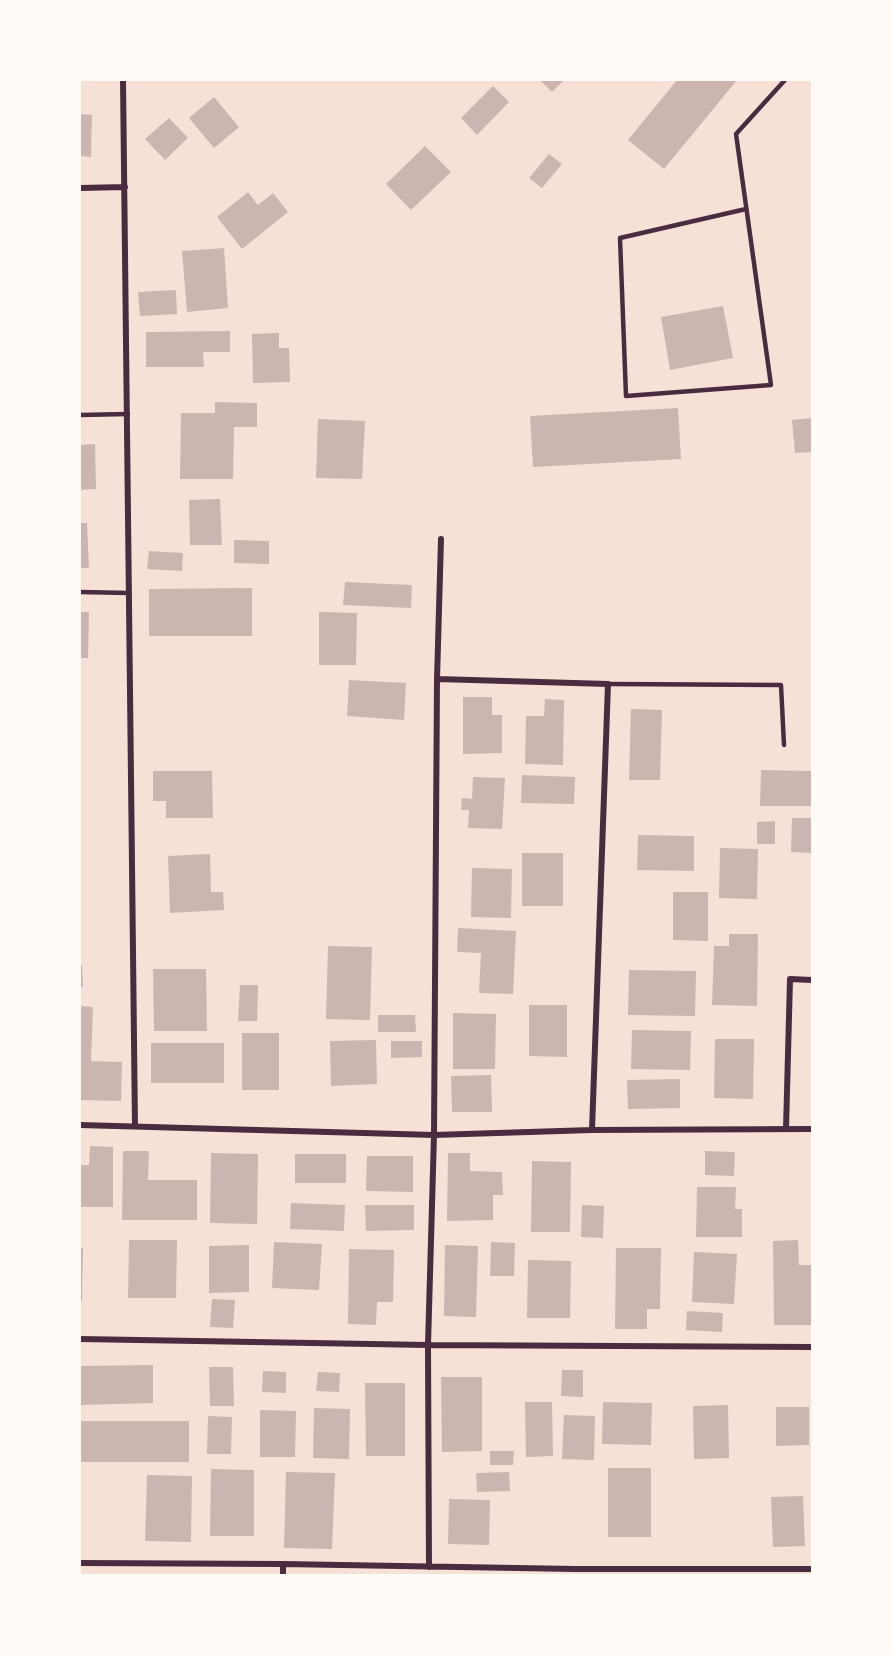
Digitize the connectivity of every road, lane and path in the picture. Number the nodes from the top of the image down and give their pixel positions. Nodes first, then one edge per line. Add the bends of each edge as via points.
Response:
1 (123, 80) edge
2 (785, 80) edge
3 (125, 187) junction
4 (80, 188) edge
5 (746, 209) junction
6 (128, 414) junction
7 (80, 415) edge
8 (441, 539) dead end
9 (80, 592) edge
10 (129, 593) junction
11 (437, 679) junction
12 (608, 684) junction
13 (784, 745) dead end
14 (813, 980) edge
15 (80, 1125) edge
16 (135, 1126) junction
17 (786, 1129) junction
18 (592, 1130) junction
19 (813, 1130) edge
20 (434, 1135) junction
21 (80, 1339) edge
22 (428, 1345) junction
23 (813, 1347) edge
24 (80, 1563) edge
25 (283, 1564) junction
26 (429, 1567) junction
27 (813, 1569) edge
28 (575, 1572) edge
29 (283, 1575) edge

1 - 3 street
2 - 5 lane via 736,134
3 - 4 street
3 - 6 street
5 - 5 lane via 620,237 626,396 771,385
6 - 7 lane
6 - 10 street
8 - 11 street
9 - 10 lane
10 - 16 street
11 - 12 street
11 - 20 street
12 - 13 lane via 781,686
12 - 18 street
14 - 17 street via 790,979
15 - 16 street
16 - 20 street
17 - 18 street
17 - 19 street
18 - 20 street
20 - 22 street
21 - 22 street
22 - 23 street
22 - 26 street
24 - 25 street
25 - 26 street
25 - 29 street
26 - 28 street
27 - 28 street

